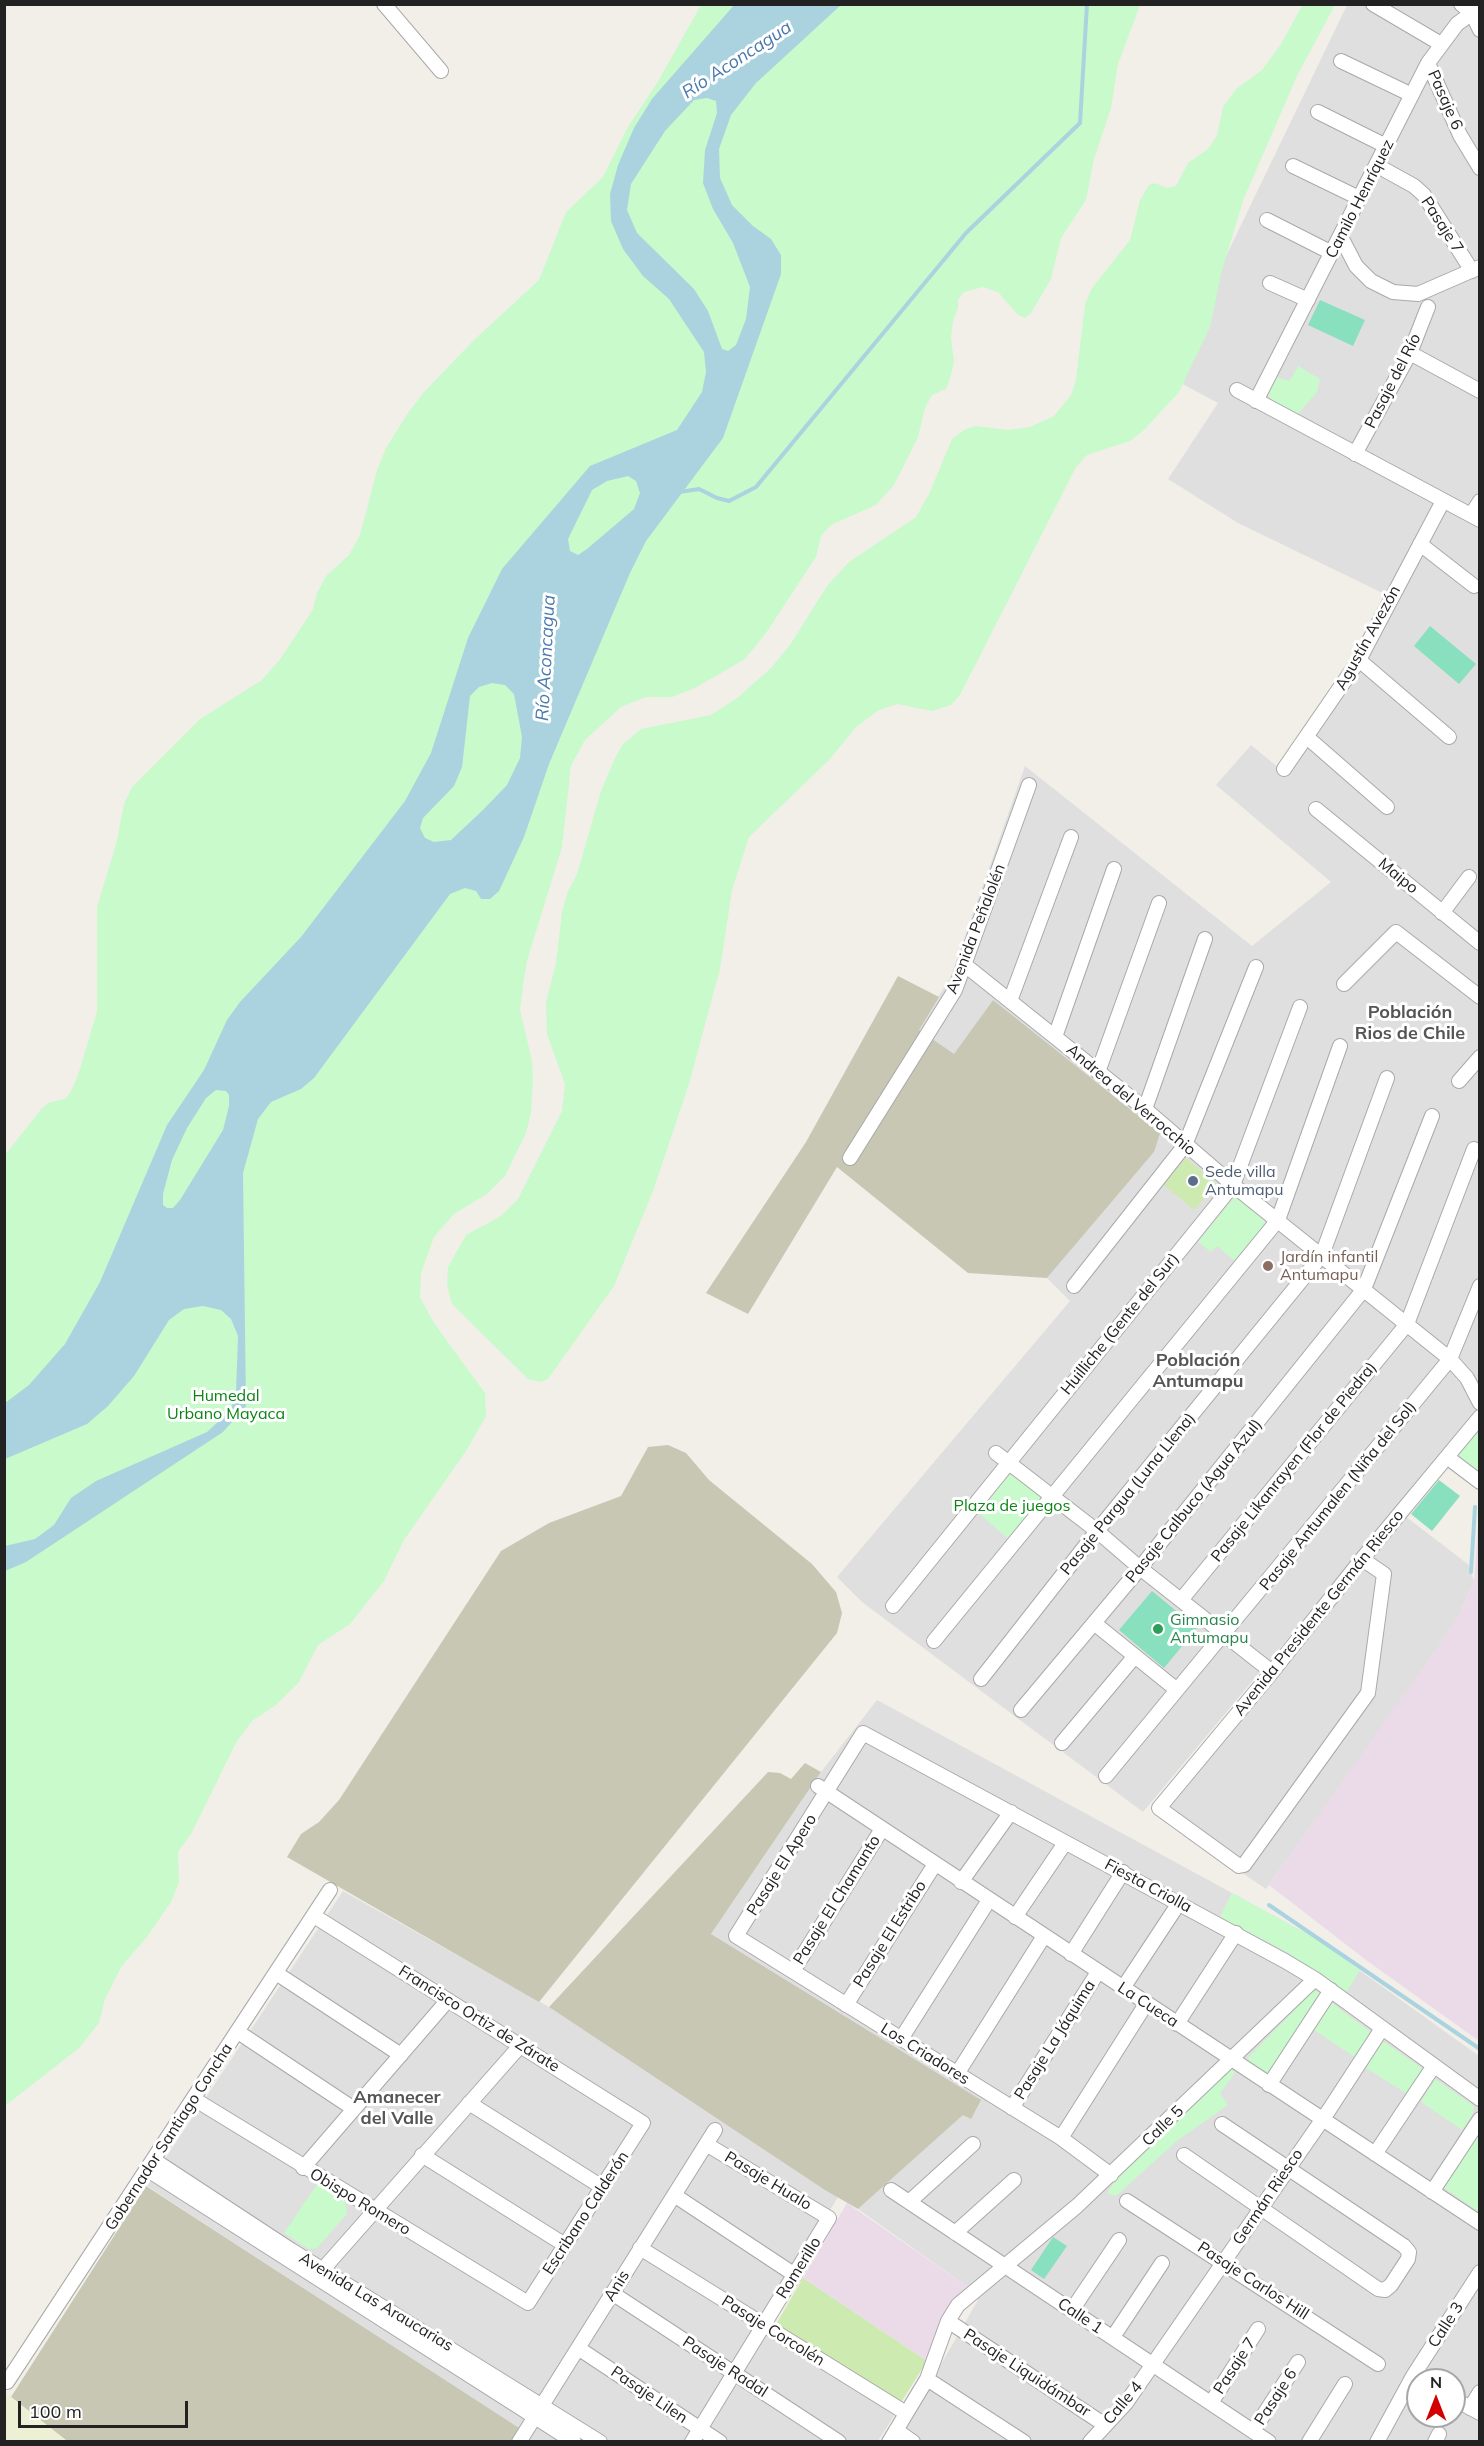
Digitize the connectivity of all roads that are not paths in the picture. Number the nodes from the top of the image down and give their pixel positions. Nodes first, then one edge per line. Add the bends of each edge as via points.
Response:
1 (384, 4) edge
2 (1373, 4) edge
3 (1472, 8) edge
4 (1479, 30) edge
5 (1441, 44) junction
6 (1341, 61) dead end
7 (1428, 63) junction
8 (441, 71) dead end
9 (1412, 95) junction
10 (1318, 112) dead end
11 (1386, 146) junction
12 (1376, 165) junction
13 (1293, 166) dead end
14 (1479, 168) edge
15 (1359, 198) junction
16 (1267, 220) dead end
17 (1341, 237) junction
18 (1332, 253) junction
19 (1476, 269) edge
20 (1270, 283) dead end
21 (1308, 300) junction
22 (1428, 307) dead end
23 (1410, 353) junction
24 (1237, 390) dead end
25 (1479, 391) edge
26 (1256, 401) junction
27 (1355, 454) junction
28 (1443, 501) junction
29 (1479, 501) edge
30 (1475, 517) edge
31 (1420, 544) junction
32 (1474, 586) dead end
33 (1359, 660) junction
34 (1449, 737) dead end
35 (1308, 738) junction
36 (1284, 769) dead end
37 (1029, 785) dead end
38 (1387, 807) dead end
39 (1316, 809) dead end
40 (1071, 837) dead end
41 (1114, 869) dead end
42 (1469, 877) dead end
43 (1159, 903) dead end
44 (1442, 913) junction
45 (1205, 939) dead end
46 (1479, 944) edge
47 (965, 965) junction
48 (1256, 967) dead end
49 (1344, 984) dead end
50 (1479, 997) edge
51 (1010, 1001) junction
52 (1300, 1007) dead end
53 (1055, 1037) junction
54 (1340, 1046) dead end
55 (1479, 1057) edge
56 (1098, 1072) junction
57 (1387, 1078) dead end
58 (1459, 1081) dead end
59 (1145, 1109) junction
60 (1432, 1116) dead end
61 (1185, 1145) junction
62 (1474, 1149) dead end
63 (850, 1158) dead end
64 (1233, 1185) junction
65 (1278, 1220) junction
66 (1322, 1255) junction
67 (1074, 1286) dead end
68 (1479, 1286) edge
69 (1364, 1289) junction
70 (1407, 1324) junction
71 (1450, 1359) junction
72 (1473, 1376) edge
73 (1479, 1403) edge
74 (1479, 1417) edge
75 (996, 1453) dead end
76 (1447, 1457) junction
77 (1008, 1464) junction
78 (1479, 1482) edge
79 (1053, 1496) junction
80 (1097, 1531) junction
81 (1362, 1559) junction
82 (1140, 1568) junction
83 (1181, 1600) junction
84 (893, 1606) dead end
85 (1094, 1623) junction
86 (1224, 1634) junction
87 (934, 1641) dead end
88 (1135, 1656) junction
89 (1272, 1672) junction
90 (981, 1679) dead end
91 (1177, 1690) junction
92 (1021, 1710) dead end
93 (1062, 1743) dead end
94 (1106, 1776) dead end
95 (823, 1790) junction
96 (1011, 1812) junction
97 (882, 1829) junction
98 (1065, 1843) junction
99 (935, 1864) junction
100 (1123, 1872) junction
101 (962, 1882) junction
102 (330, 1890) dead end
103 (989, 1900) junction
104 (1179, 1903) junction
105 (314, 1916) junction
106 (1014, 1917) junction
107 (1236, 1933) junction
108 (736, 1936) joint
109 (1044, 1936) junction
110 (1071, 1954) junction
111 (793, 1971) junction
112 (1098, 1972) junction
113 (276, 1973) junction
114 (1315, 1979) junction
115 (1123, 1988) junction
116 (1330, 1990) junction
117 (448, 2000) junction
118 (1146, 2004) junction
119 (846, 2005) junction
120 (1177, 2024) junction
121 (1381, 2030) junction
122 (238, 2032) junction
123 (901, 2039) junction
124 (520, 2046) junction
125 (401, 2055) junction
126 (1231, 2060) junction
127 (1433, 2067) junction
128 (957, 2074) junction
129 (1269, 2085) junction
130 (1479, 2098) edge
131 (194, 2099) junction
132 (469, 2103) junction
133 (1012, 2108) junction
134 (354, 2109) junction
135 (1321, 2119) junction
136 (1479, 2119) edge
137 (644, 2123) joint
138 (1222, 2124) dead end
139 (715, 2130) dead end
140 (1061, 2138) junction
141 (706, 2144) junction
142 (973, 2144) dead end
143 (1375, 2154) junction
144 (422, 2155) junction
145 (1184, 2155) dead end
146 (151, 2165) junction
147 (303, 2168) junction
148 (1287, 2169) junction
149 (1112, 2175) junction
150 (1014, 2180) dead end
151 (602, 2187) junction
152 (891, 2190) dead end
153 (1432, 2192) junction
154 (674, 2194) junction
155 (1127, 2201) dead end
156 (909, 2202) junction
157 (1259, 2209) junction
158 (373, 2211) junction
159 (830, 2218) joint
160 (1479, 2223) edge
161 (955, 2233) junction
162 (1119, 2240) dead end
163 (565, 2246) junction
164 (640, 2248) junction
165 (1224, 2261) junction
166 (1162, 2262) dead end
167 (1004, 2265) junction
168 (1479, 2272) edge
169 (318, 2273) junction
170 (795, 2275) junction
171 (612, 2293) junction
172 (528, 2303) joint
173 (1072, 2310) junction
174 (948, 2321) junction
175 (763, 2326) junction
176 (1258, 2329) dead end
177 (1113, 2337) junction
178 (578, 2348) junction
179 (1298, 2362) dead end
180 (1153, 2364) junction
181 (1378, 2364) dead end
182 (1423, 2368) edge
183 (734, 2373) junction
184 (927, 2379) junction
185 (7, 2382) dead end
186 (1345, 2384) dead end
187 (1479, 2392) edge
188 (1406, 2396) edge
189 (1211, 2403) junction
190 (543, 2404) junction
191 (1475, 2410) edge
192 (906, 2413) junction
193 (535, 2416) junction
194 (1105, 2425) junction
195 (700, 2429) junction
196 (1253, 2431) junction
197 (892, 2436) edge
198 (519, 2442) edge
199 (574, 2442) edge
200 (600, 2442) edge
201 (692, 2442) edge
202 (720, 2442) edge
203 (838, 2442) edge
204 (913, 2442) edge
205 (1024, 2442) edge
206 (1090, 2442) edge
207 (1269, 2442) edge
208 (1309, 2442) edge
209 (1377, 2442) edge

1 - 8 street
2 - 5 street, Pasaje 6
3 - 4 street
3 - 5 street, Camilo Henríquez
5 - 7 street, Camilo Henríquez
6 - 9 street
7 - 9 street, Camilo Henríquez
7 - 14 street, Pasaje 6
9 - 11 street, Camilo Henríquez
10 - 11 street
11 - 12 street, Camilo Henríquez
12 - 15 street, Camilo Henríquez
12 - 19 street, Pasaje 7 via 1424,195
13 - 15 street
15 - 17 street, Camilo Henríquez
16 - 18 street
17 - 18 street, Camilo Henríquez
17 - 19 street via 1356,266 1371,281 1394,292 1418,294
18 - 21 street, Camilo Henríquez
20 - 21 street
21 - 26 street, Camilo Henríquez
22 - 23 street, Pasaje del Río
23 - 25 street
23 - 27 street, Pasaje del Río
24 - 26 street
26 - 27 street
27 - 28 street
28 - 30 street
28 - 31 street, Agustín Avezón
29 - 30 street
31 - 32 street
31 - 33 street, Agustín Avezón
33 - 34 street
33 - 35 street, Agustín Avezón
35 - 36 street, Agustín Avezón
35 - 38 street
37 - 47 street, Avenida Peñalolén
39 - 44 street, Maipo
40 - 51 street
41 - 53 street
42 - 44 street
43 - 56 street
44 - 46 street, Maipo
45 - 59 street
47 - 51 street, Andrea del Verrocchio
47 - 63 street, Avenida Peñalolén via 955,990
48 - 61 street
49 - 50 street via 1395,932
51 - 53 street, Andrea del Verrocchio
52 - 64 street, Huilliche (Gente del Sur)
53 - 56 street, Andrea del Verrocchio
54 - 65 street
55 - 58 street
56 - 59 street, Andrea del Verrocchio
57 - 66 street, Pasaje Pargua (Luna Llena)
59 - 61 street, Andrea del Verrocchio
60 - 69 street, Pasaje Calbuco (Agua Azul)
61 - 64 street, Andrea del Verrocchio
61 - 67 street
62 - 70 street, Pasaje Likanrayen (Flor de Piedra)
64 - 65 street, Andrea del Verrocchio
64 - 77 street, Huilliche (Gente del Sur)
65 - 66 street, Andrea del Verrocchio
65 - 79 street
66 - 69 street, Andrea del Verrocchio
66 - 80 street, Pasaje Pargua (Luna Llena)
68 - 71 street, Pasaje Antumalen (Niña del Sol)
69 - 70 street, Andrea del Verrocchio
69 - 82 street, Pasaje Calbuco (Agua Azul)
70 - 71 street, Andrea del Verrocchio
70 - 83 street, Pasaje Likanrayen (Flor de Piedra)
71 - 72 street, Andrea del Verrocchio
71 - 86 street, Pasaje Antumalen (Niña del Sol)
72 - 73 street, Andrea del Verrocchio
74 - 76 street, Avenida Presidente Germán Riesco
75 - 77 street
76 - 78 street
76 - 81 street, Avenida Presidente Germán Riesco
77 - 79 street
77 - 84 street, Huilliche (Gente del Sur)
79 - 80 street
79 - 87 street
80 - 82 street
80 - 90 street, Pasaje Pargua (Luna Llena)
81 - 89 street, Avenida Presidente Germán Riesco
81 - 89 street, Avenida Presidente Germán Riesco via 1384,1574 1368,1693 1244,1865 1239,1866 1159,1808
82 - 83 street
82 - 85 street, Pasaje Calbuco (Agua Azul)
83 - 86 street
85 - 88 street
85 - 92 street, Pasaje Calbuco (Agua Azul)
86 - 89 street
86 - 91 street, Pasaje Antumalen (Niña del Sol)
88 - 91 street
88 - 93 street
91 - 94 street, Pasaje Antumalen (Niña del Sol)
95 - 96 street, Fiesta Criolla via 863,1733
95 - 97 street, La Cueca
95 - 108 street, Pasaje El Apero
96 - 98 street, Fiesta Criolla
96 - 101 street
97 - 99 street, La Cueca
97 - 111 street, Pasaje El Chamanto
98 - 100 street, Fiesta Criolla
98 - 106 street
99 - 101 street, La Cueca
99 - 119 street, Pasaje El Estribo
100 - 104 street, Fiesta Criolla
100 - 110 street
101 - 103 street, La Cueca
102 - 105 street, Gobernador Santiago Concha
103 - 106 street, La Cueca
103 - 123 street
104 - 107 street, Fiesta Criolla
104 - 115 street, Pasaje La Jáquima
105 - 113 street, Gobernador Santiago Concha
105 - 117 street, Francisco Ortiz de Zárate
106 - 109 street, La Cueca
107 - 114 street, Fiesta Criolla
107 - 120 street
108 - 111 street, Los Criadores
109 - 110 street, La Cueca
109 - 128 street
110 - 112 street, La Cueca
111 - 119 street, Los Criadores
112 - 115 street, La Cueca
112 - 133 street, Pasaje La Jáquima
113 - 122 street, Gobernador Santiago Concha
113 - 125 street
114 - 116 street, Fiesta Criolla
114 - 126 street, Calle 5
115 - 118 street, La Cueca
116 - 121 street, Fiesta Criolla
116 - 129 street
117 - 124 street, Francisco Ortiz de Zárate
117 - 125 street
118 - 120 street, La Cueca
118 - 140 street
119 - 123 street, Los Criadores
120 - 126 street, La Cueca
121 - 127 street, Fiesta Criolla
121 - 135 street, Germán Riesco
122 - 131 street, Gobernador Santiago Concha
122 - 134 street
123 - 128 street, Los Criadores
124 - 132 street
124 - 137 street, Francisco Ortiz de Zárate
125 - 134 street
126 - 129 street, La Cueca
126 - 149 street, Calle 5
127 - 130 street, Fiesta Criolla
127 - 143 street
128 - 133 street, Los Criadores
129 - 135 street, La Cueca
131 - 146 street, Gobernador Santiago Concha
131 - 147 street, Obispo Romero
132 - 144 street
132 - 151 street
133 - 140 street, Los Criadores
134 - 147 street
135 - 143 street, La Cueca
135 - 148 street, Germán Riesco
136 - 153 street
137 - 151 street, Escribano Calderón
138 - 148 street
139 - 141 street, Anis
140 - 149 street, Los Criadores
141 - 154 street, Anis
141 - 159 street, Pasaje Hualo
142 - 156 street
143 - 153 street, La Cueca
144 - 158 street
144 - 163 street
145 - 157 street
146 - 169 street, Avenida Las Araucarias
146 - 185 street, Gobernador Santiago Concha
147 - 158 street, Obispo Romero
148 - 157 street, Germán Riesco
148 - 157 street via 1409,2252 1391,2285 1385,2290 1378,2289
149 - 167 street, Calle 5
150 - 161 street
151 - 163 street, Escribano Calderón
152 - 156 street, Calle 1
153 - 160 street, La Cueca
154 - 164 street, Anis
154 - 170 street
155 - 165 street, Pasaje Carlos Hill
156 - 161 street, Calle 1
157 - 165 street, Germán Riesco
158 - 169 street
158 - 172 street, Obispo Romero
159 - 170 street, Romerillo
161 - 167 street, Calle 1
162 - 173 street
163 - 172 street, Escribano Calderón
164 - 171 street, Anis
164 - 175 street, Pasaje Corcolén
165 - 180 street, Germán Riesco
165 - 181 street, Pasaje Carlos Hill
166 - 177 street
167 - 173 street, Calle 1
167 - 174 street, Calle 5 via 958,2305
168 - 182 street, Calle 3
169 - 190 street, Avenida Las Araucarias
169 - 193 street, Avenida Las Araucarias
170 - 175 street, Romerillo
171 - 178 street, Anis
171 - 183 street, Pasaje Radal
173 - 177 street, Calle 1
174 - 184 street, Calle 5
174 - 194 street, Pasaje Liquidámbar
175 - 183 street, Romerillo
175 - 192 street, Pasaje Corcolén
176 - 189 street, Pasaje 7
177 - 180 street, Calle 1
178 - 190 street, Anis
178 - 195 street, Pasaje Lilen
179 - 196 street, Pasaje 6
180 - 189 street, Calle 1
180 - 194 street, Calle 4
183 - 195 street, Romerillo
183 - 203 street, Pasaje Radal
184 - 192 street, Calle 5
184 - 205 street
186 - 208 street
187 - 191 street
188 - 209 street, Calle 3
189 - 196 street, Calle 1
190 - 193 street, Anis
190 - 200 street, Avenida Las Araucarias
192 - 197 street, Calle 5
193 - 198 street, Anis
193 - 199 street, Avenida Las Araucarias
194 - 206 street, Calle 4
195 - 201 street, Romerillo
195 - 202 street, Pasaje Lilen
196 - 207 street, Calle 1
197 - 204 street

